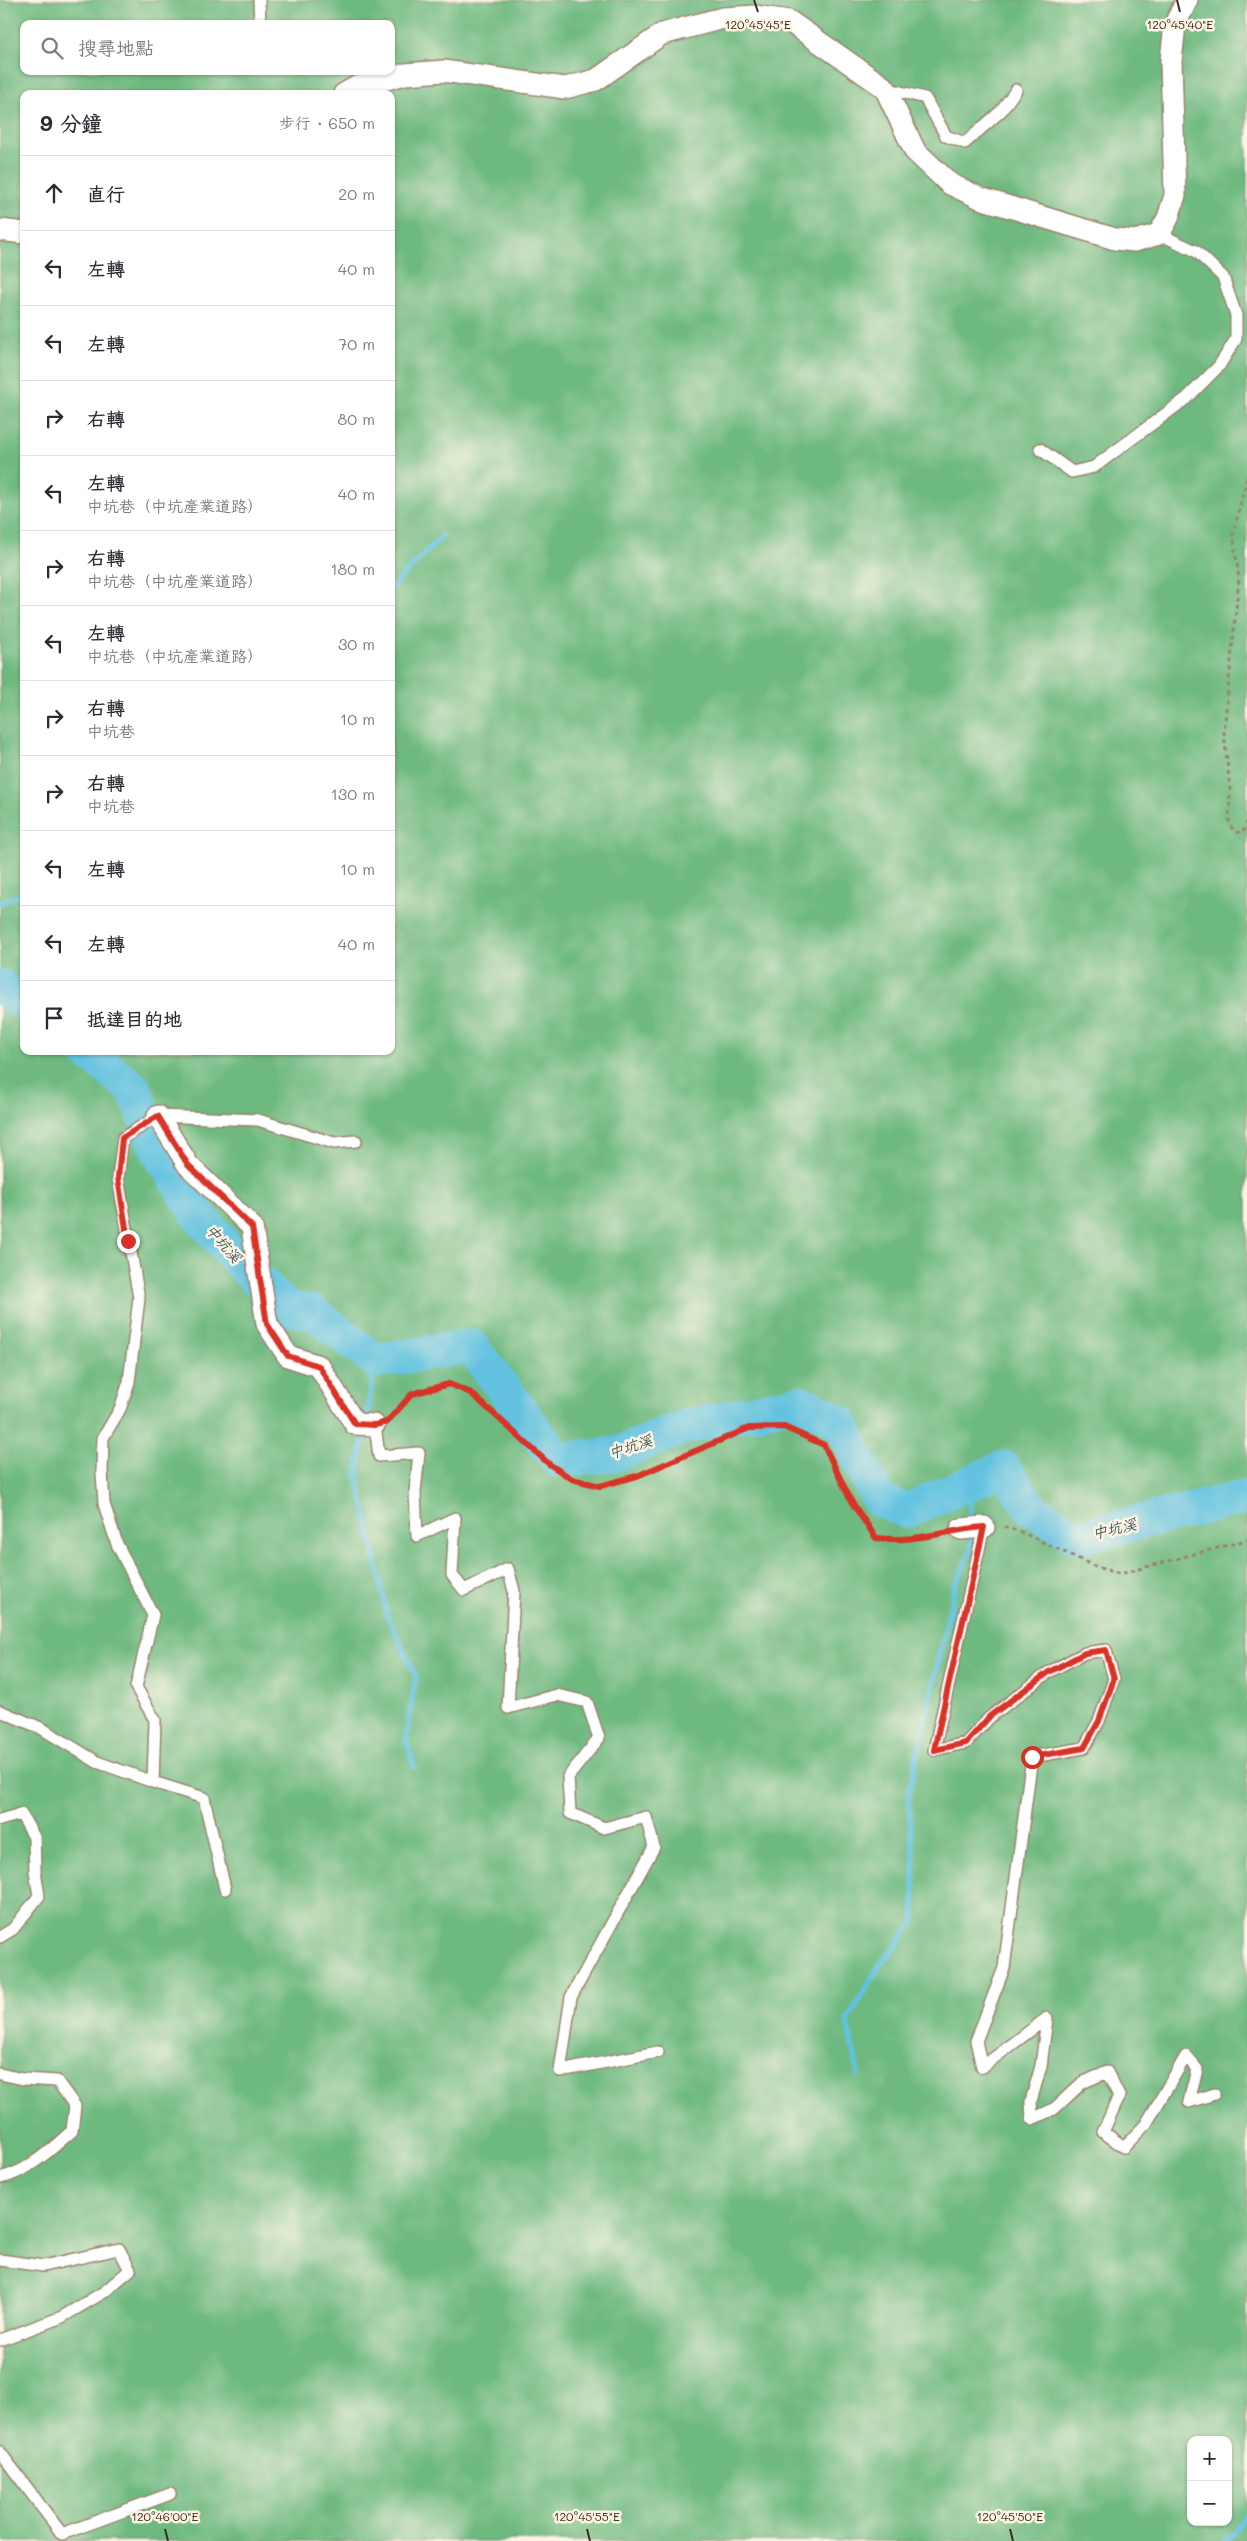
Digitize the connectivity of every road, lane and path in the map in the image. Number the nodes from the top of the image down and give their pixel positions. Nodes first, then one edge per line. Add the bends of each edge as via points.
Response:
1 (259, 0) edge
2 (1187, 0) edge
3 (260, 20) edge
4 (398, 72) edge
5 (390, 75) edge
6 (885, 88) junction
7 (351, 90) edge
8 (1016, 90) dead end
9 (0, 230) edge
10 (20, 233) edge
11 (1159, 234) junction
12 (1040, 449) dead end
13 (1247, 478) edge
14 (1247, 822) edge
15 (157, 1116) junction
16 (356, 1141) dead end
17 (368, 1425) junction
18 (984, 1527) junction
19 (961, 1529) joint
20 (1247, 1540) edge
21 (0, 1710) edge
22 (153, 1782) junction
23 (0, 1820) edge
24 (225, 1889) dead end
25 (0, 1937) edge
26 (658, 2052) dead end
27 (0, 2074) edge
28 (1214, 2094) dead end
29 (0, 2178) edge
30 (0, 2260) edge
31 (0, 2340) edge
32 (0, 2452) edge
33 (170, 2494) dead end

1 - 3 lane
2 - 11 street via 1175,24 1171,61 1174,195 1168,218
4 - 6 street via 443,71 565,88 596,80 662,34 722,18 755,16 789,21
5 - 7 street
6 - 8 lane via 925,98 946,136 965,143 1001,111
6 - 11 street via 915,151 950,184 980,198 1115,240 1135,241
9 - 10 street
11 - 12 lane via 1196,251 1223,277 1236,315 1236,339 1219,366 1187,398 1094,467 1072,472
13 - 14 path via 1233,534 1239,578 1224,732 1230,790 1229,824 1235,832 1243,833
15 - 16 lane via 258,1120 334,1143
15 - 17 street via 188,1165 252,1227 267,1324 288,1356 319,1366
15 - 22 lane via 122,1138 118,1178 139,1298 129,1382 120,1409 103,1438 102,1472 104,1504 117,1544 153,1615 136,1687 155,1720
17 - 19 path via 387,1422 412,1394 449,1384 471,1393 549,1464 572,1479 600,1486 637,1476 749,1428 784,1427 824,1445 851,1501 876,1538 899,1541
17 - 26 lane via 379,1456 419,1453 415,1492 417,1536 455,1518 452,1575 464,1590 508,1569 514,1591 508,1708 557,1695 587,1702 599,1738 568,1777 570,1813 604,1828 646,1817 654,1847 570,1998 560,2071
18 - 19 street
18 - 20 path via 1000,1526 1021,1532 1063,1553 1120,1574
18 - 28 lane via 934,1750 966,1743 990,1716 1022,1691 1085,1653 1106,1650 1114,1679 1099,1721 1084,1748 1032,1757 1004,1968 976,2041 982,2067 1047,2018 1041,2066 1031,2101 1032,2119 1054,2109 1082,2083 1107,2072 1119,2096 1103,2132 1124,2147 1146,2124 1186,2056 1197,2069 1189,2102
21 - 22 lane via 41,1728 97,1762
22 - 24 lane via 204,1798
23 - 25 lane via 21,1814 34,1837 34,1871 39,1896 13,1929
27 - 29 lane via 57,2081 75,2106 72,2131 39,2159 11,2176
30 - 31 lane via 43,2266 119,2249 130,2270 104,2292 62,2316
32 - 33 lane via 62,2534

